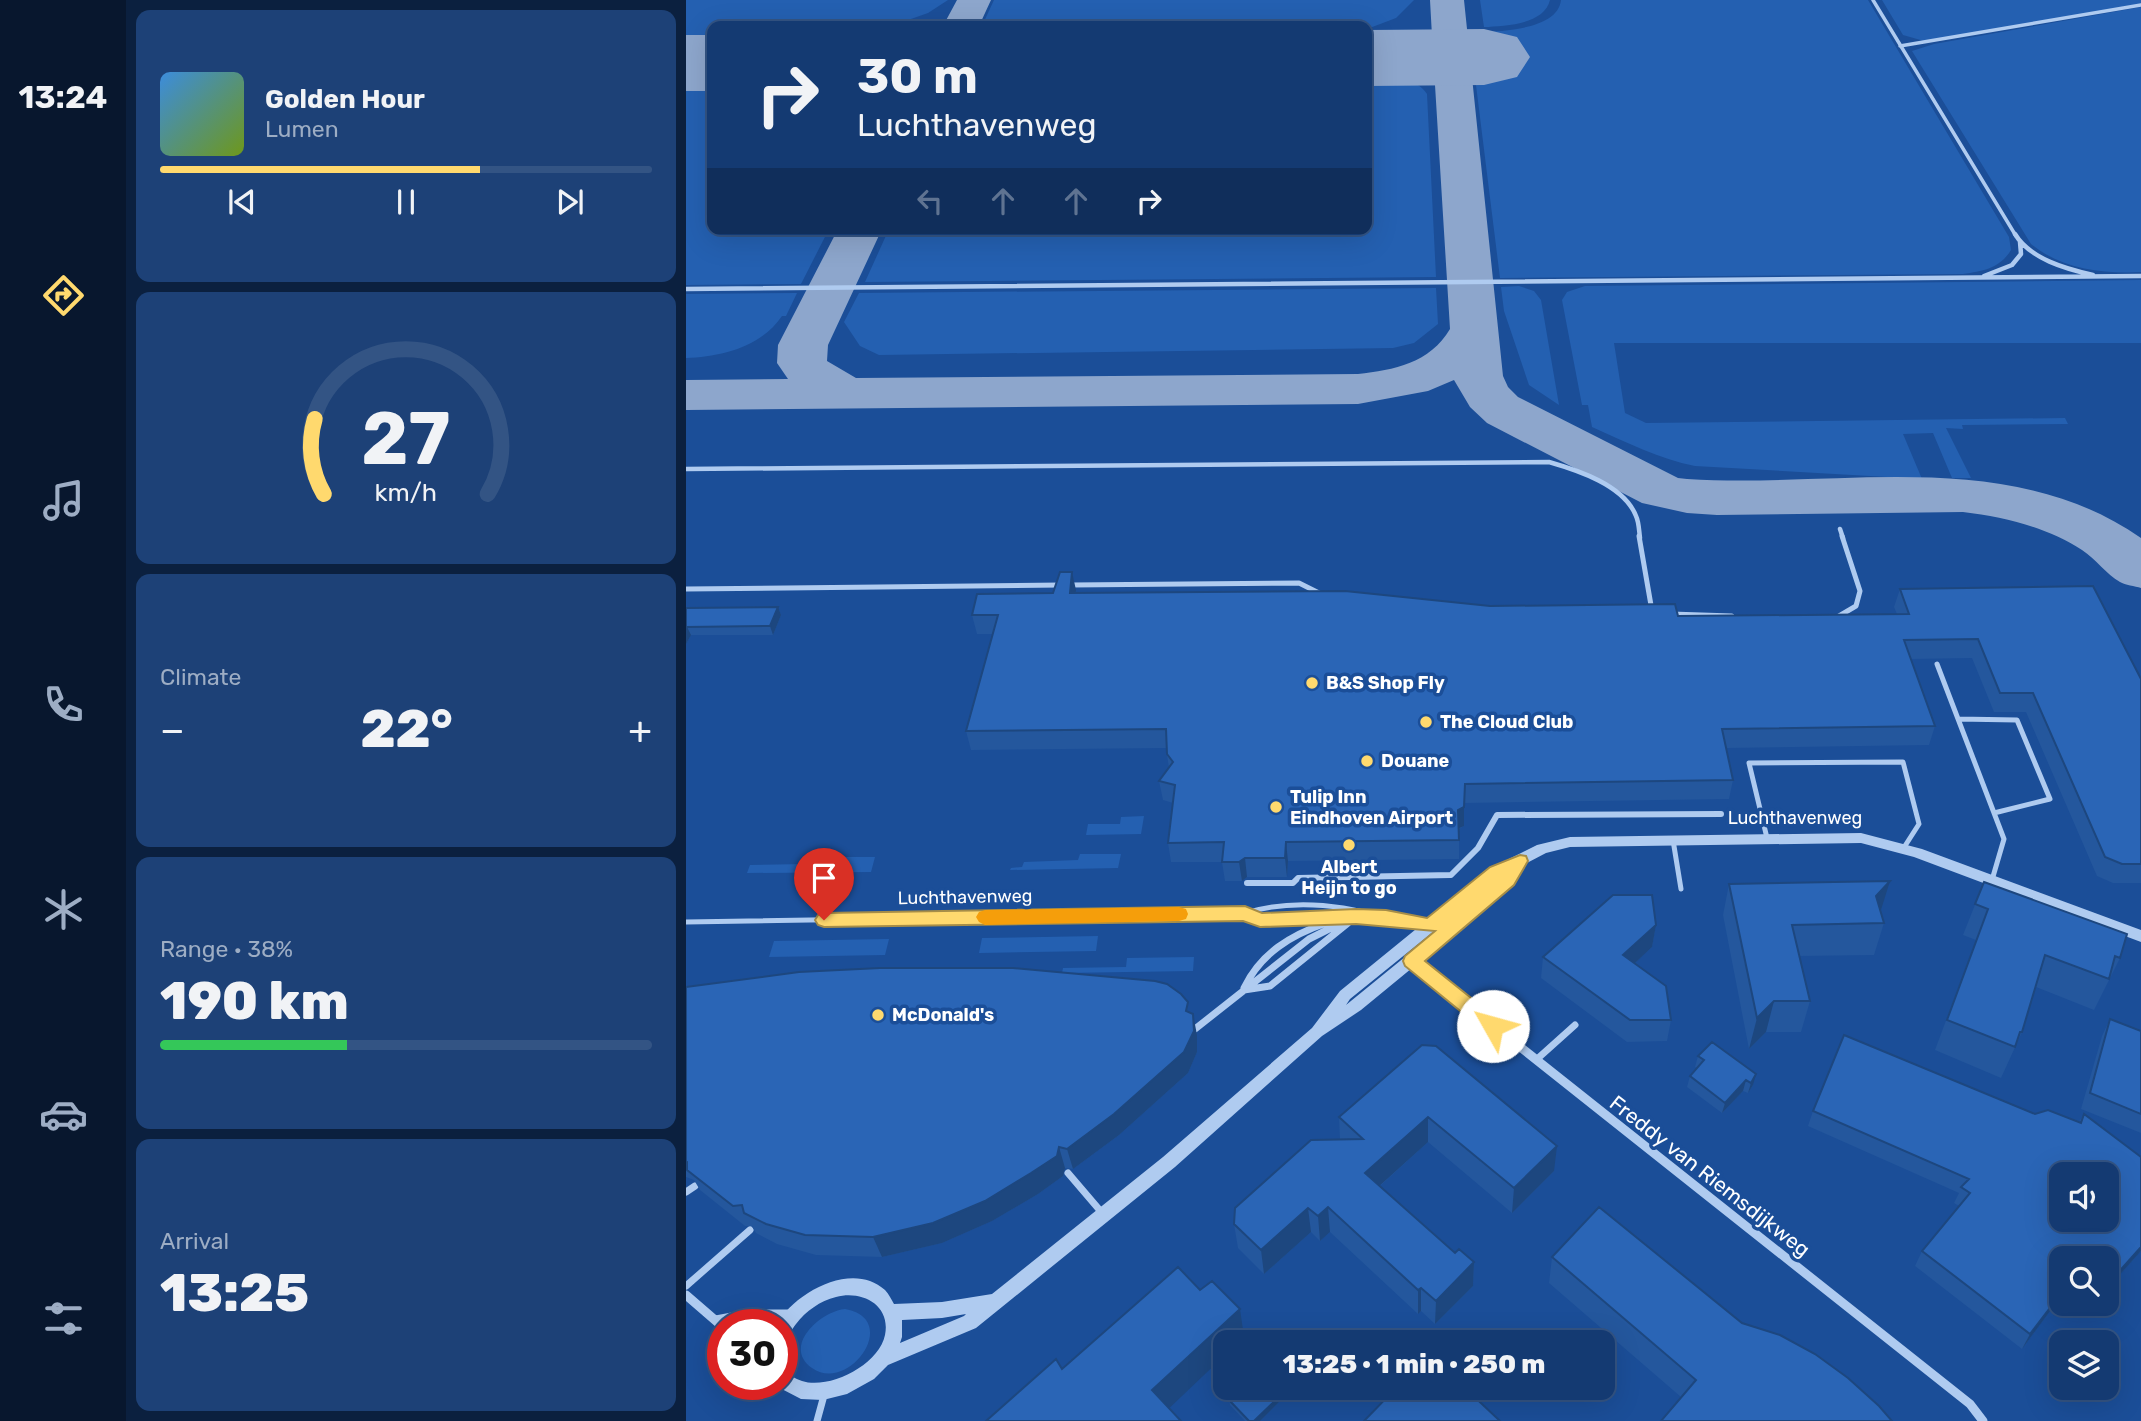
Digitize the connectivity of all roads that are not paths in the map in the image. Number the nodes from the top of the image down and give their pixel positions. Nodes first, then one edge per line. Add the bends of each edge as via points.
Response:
1 (1872, 0) edge
2 (2141, 5) edge
3 (1900, 46) junction
4 (2020, 242) junction
5 (2141, 276) edge
6 (2103, 277) junction
7 (1967, 279) junction
8 (686, 289) edge
9 (686, 469) edge
10 (1840, 529) dead end
11 (686, 589) edge
12 (1326, 597) edge
13 (1640, 614) edge
14 (1666, 614) edge
15 (1744, 616) edge
16 (1831, 617) edge
17 (1937, 664) dead end
18 (1958, 719) junction
19 (1994, 813) junction
20 (1721, 814) dead end
21 (1766, 838) junction
22 (1673, 839) junction
23 (1903, 849) junction
24 (1520, 861) junction
25 (1992, 880) junction
26 (1247, 883) dead end
27 (1681, 889) dead end
28 (1245, 914) junction
29 (1356, 916) junction
30 (1386, 918) junction
31 (686, 922) edge
32 (1430, 926) junction
33 (2141, 936) edge
34 (1412, 961) junction
35 (1243, 991) junction
36 (1575, 1025) dead end
37 (1195, 1029) edge
38 (1317, 1032) junction
39 (1536, 1060) junction
40 (1068, 1173) edge
41 (695, 1186) edge
42 (686, 1192) edge
43 (1103, 1214) junction
44 (750, 1230) edge
45 (686, 1286) edge
46 (686, 1295) edge
47 (992, 1302) junction
48 (798, 1310) edge
49 (892, 1312) junction
50 (707, 1315) edge
51 (888, 1356) junction
52 (798, 1394) edge
53 (823, 1399) junction
54 (817, 1421) edge
55 (1983, 1421) edge

1 - 3 lane
2 - 3 lane
3 - 4 lane
4 - 6 lane via 2050,262
4 - 7 lane via 2021,254 2012,265
5 - 6 lane
6 - 7 lane
7 - 8 lane
9 - 13 lane via 1549,462 1629,502 1636,516 1653,614
10 - 16 lane via 1860,599 1849,611
11 - 12 lane via 1299,583
14 - 15 lane
17 - 18 lane
18 - 19 lane
18 - 19 lane via 2017,720 2050,799
19 - 25 lane via 2004,839
20 - 26 street via 1497,815 1469,861 1451,875
21 - 22 street, Luchthavenweg
21 - 23 street, Luchthavenweg via 1853,837
21 - 23 lane via 1749,763 1903,762 1919,824
22 - 24 street, Luchthavenweg via 1570,842
22 - 27 lane
23 - 25 street, Luchthavenweg
24 - 32 street, Luchthavenweg via 1496,872
24 - 34 street, Luchthavenweg via 1508,881
25 - 33 street, Luchthavenweg
28 - 29 lane, Luchthavenweg via 1260,920
28 - 30 lane, Luchthavenweg via 1262,906 1319,906 1359,908
28 - 31 lane, Luchthavenweg
29 - 30 lane, Luchthavenweg
29 - 35 lane, Luchthavenweg via 1310,939
29 - 35 lane, Luchthavenweg via 1270,986
29 - 35 lane, Luchthavenweg via 1298,932 1250,972
30 - 32 lane, Luchthavenweg
32 - 38 street, Luchthavenweg via 1345,995
34 - 38 street, Luchthavenweg
34 - 39 street, Freddy van Riemsdijkweg
35 - 37 lane, Luchthavenweg
36 - 39 lane
38 - 43 street, Luchthavenweg
39 - 55 street, Freddy van Riemsdijkweg via 1970,1404
40 - 43 lane
41 - 42 lane
43 - 47 street, Luchthavenweg
44 - 45 lane
46 - 50 street
47 - 49 street, Luchthavenweg
47 - 51 street, Luchthavenweg via 963,1327
48 - 49 street via 825,1292 844,1287 875,1293
49 - 51 street via 894,1331
51 - 53 street via 853,1390
52 - 53 street
53 - 54 lane

